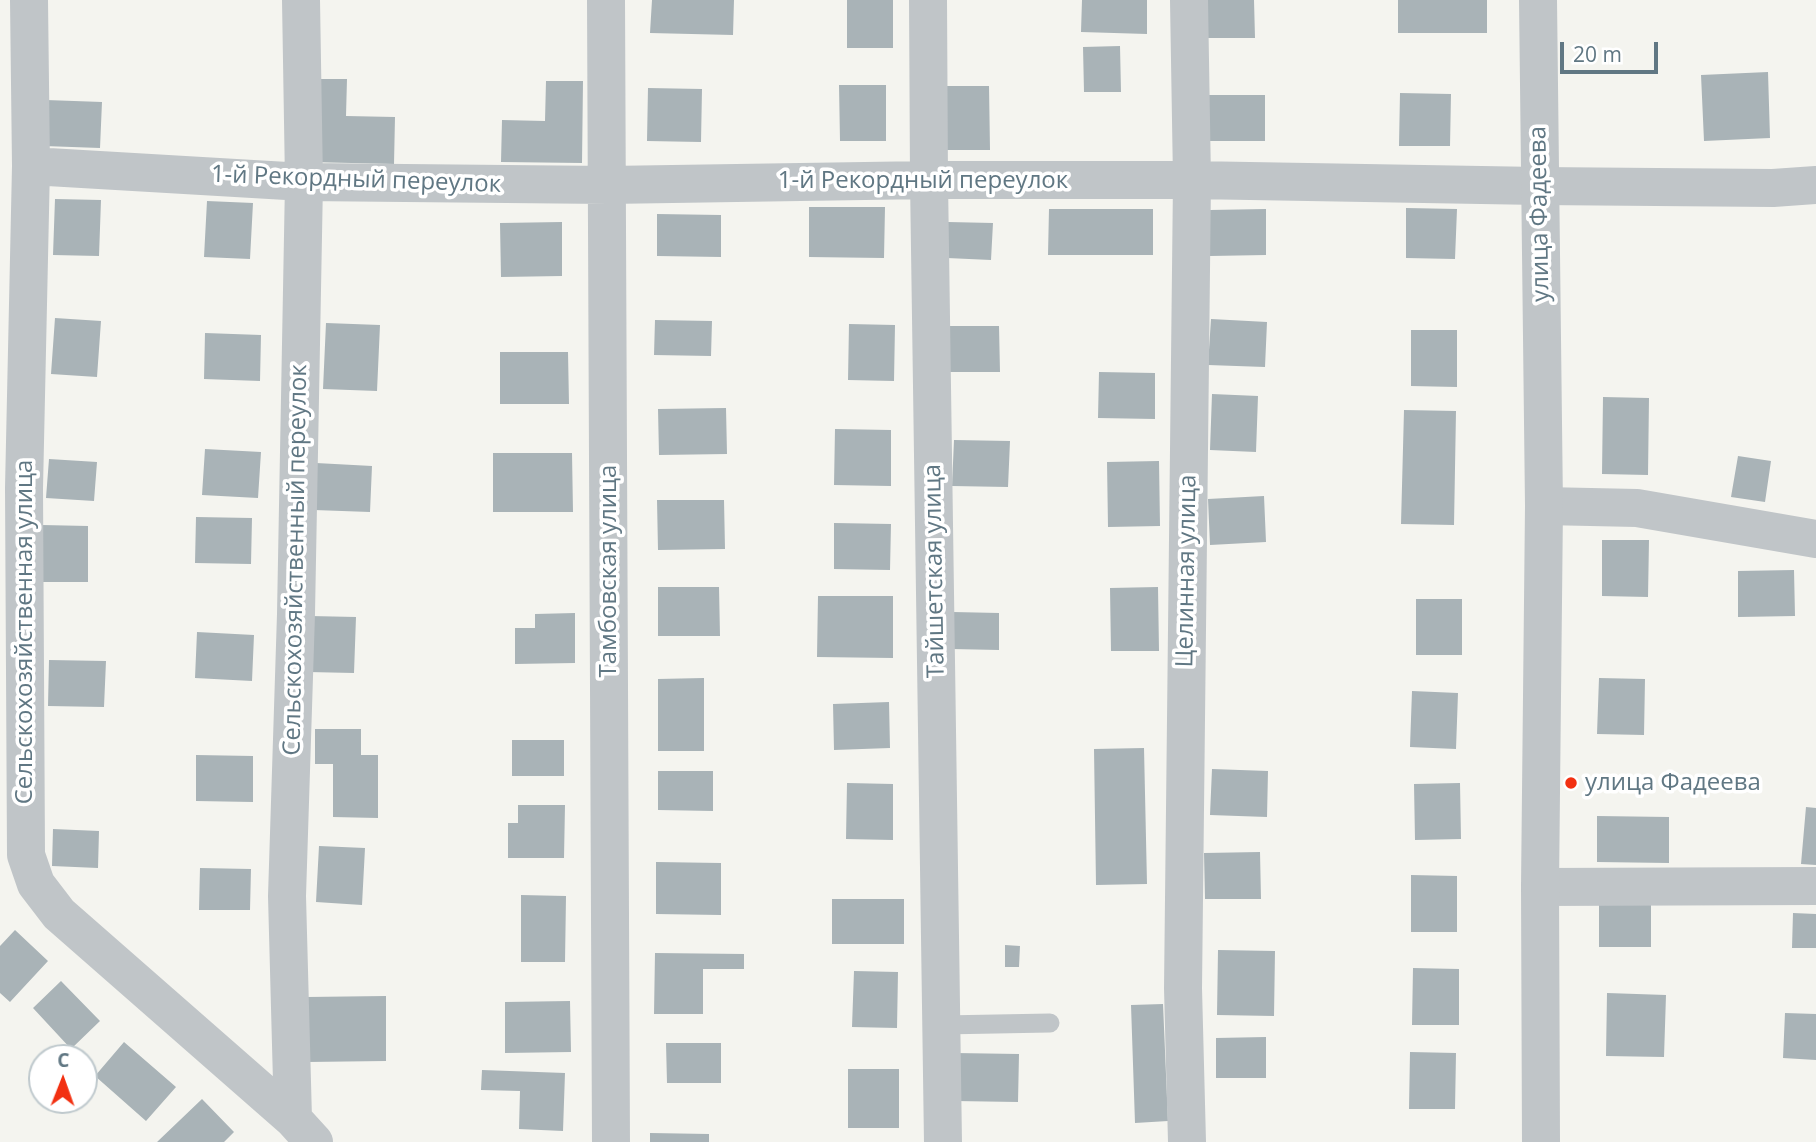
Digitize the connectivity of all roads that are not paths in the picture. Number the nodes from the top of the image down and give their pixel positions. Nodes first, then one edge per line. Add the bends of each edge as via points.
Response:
1 (29, 0) edge
2 (301, 0) edge
3 (606, 0) edge
4 (928, 0) edge
5 (1189, 0) edge
6 (1538, 0) edge
7 (31, 166) junction
8 (929, 180) junction
9 (1192, 180) junction
10 (304, 182) junction
11 (608, 185) junction
12 (1816, 185) edge
13 (1539, 186) junction
14 (1544, 506) junction
15 (1816, 539) edge
16 (1816, 886) edge
17 (1540, 887) junction
18 (1050, 1023) dead end
19 (943, 1025) junction
20 (303, 1131) edge
21 (611, 1142) edge
22 (943, 1142) edge
23 (1187, 1142) edge
24 (1541, 1142) edge

1 - 7 street, Сельскохозяйственная улица
2 - 10 street, Сельскохозяйственный переулок
3 - 11 street, Тамбовская улица
4 - 8 street, Тайшетская улица
5 - 9 street, Целинная улица
6 - 13 street, улица Фадеева
7 - 10 street, 1-й Рекордный переулок
7 - 20 street, Сельскохозяйственная улица via 24,488 26,855 36,884 60,914
8 - 9 street, 1-й Рекордный переулок
8 - 11 street, 1-й Рекордный переулок
8 - 19 street, Тайшетская улица
9 - 13 street, 1-й Рекордный переулок
9 - 23 street, Целинная улица via 1183,988
10 - 11 street, 1-й Рекордный переулок
10 - 20 street, Сельскохозяйственный переулок via 287,896
11 - 21 street, Тамбовская улица
12 - 13 street, 1-й Рекордный переулок
13 - 14 street, улица Фадеева
14 - 15 street via 1637,508
14 - 17 street, улица Фадеева
16 - 17 street
17 - 24 street, улица Фадеева
18 - 19 lane
19 - 22 street, Тайшетская улица

